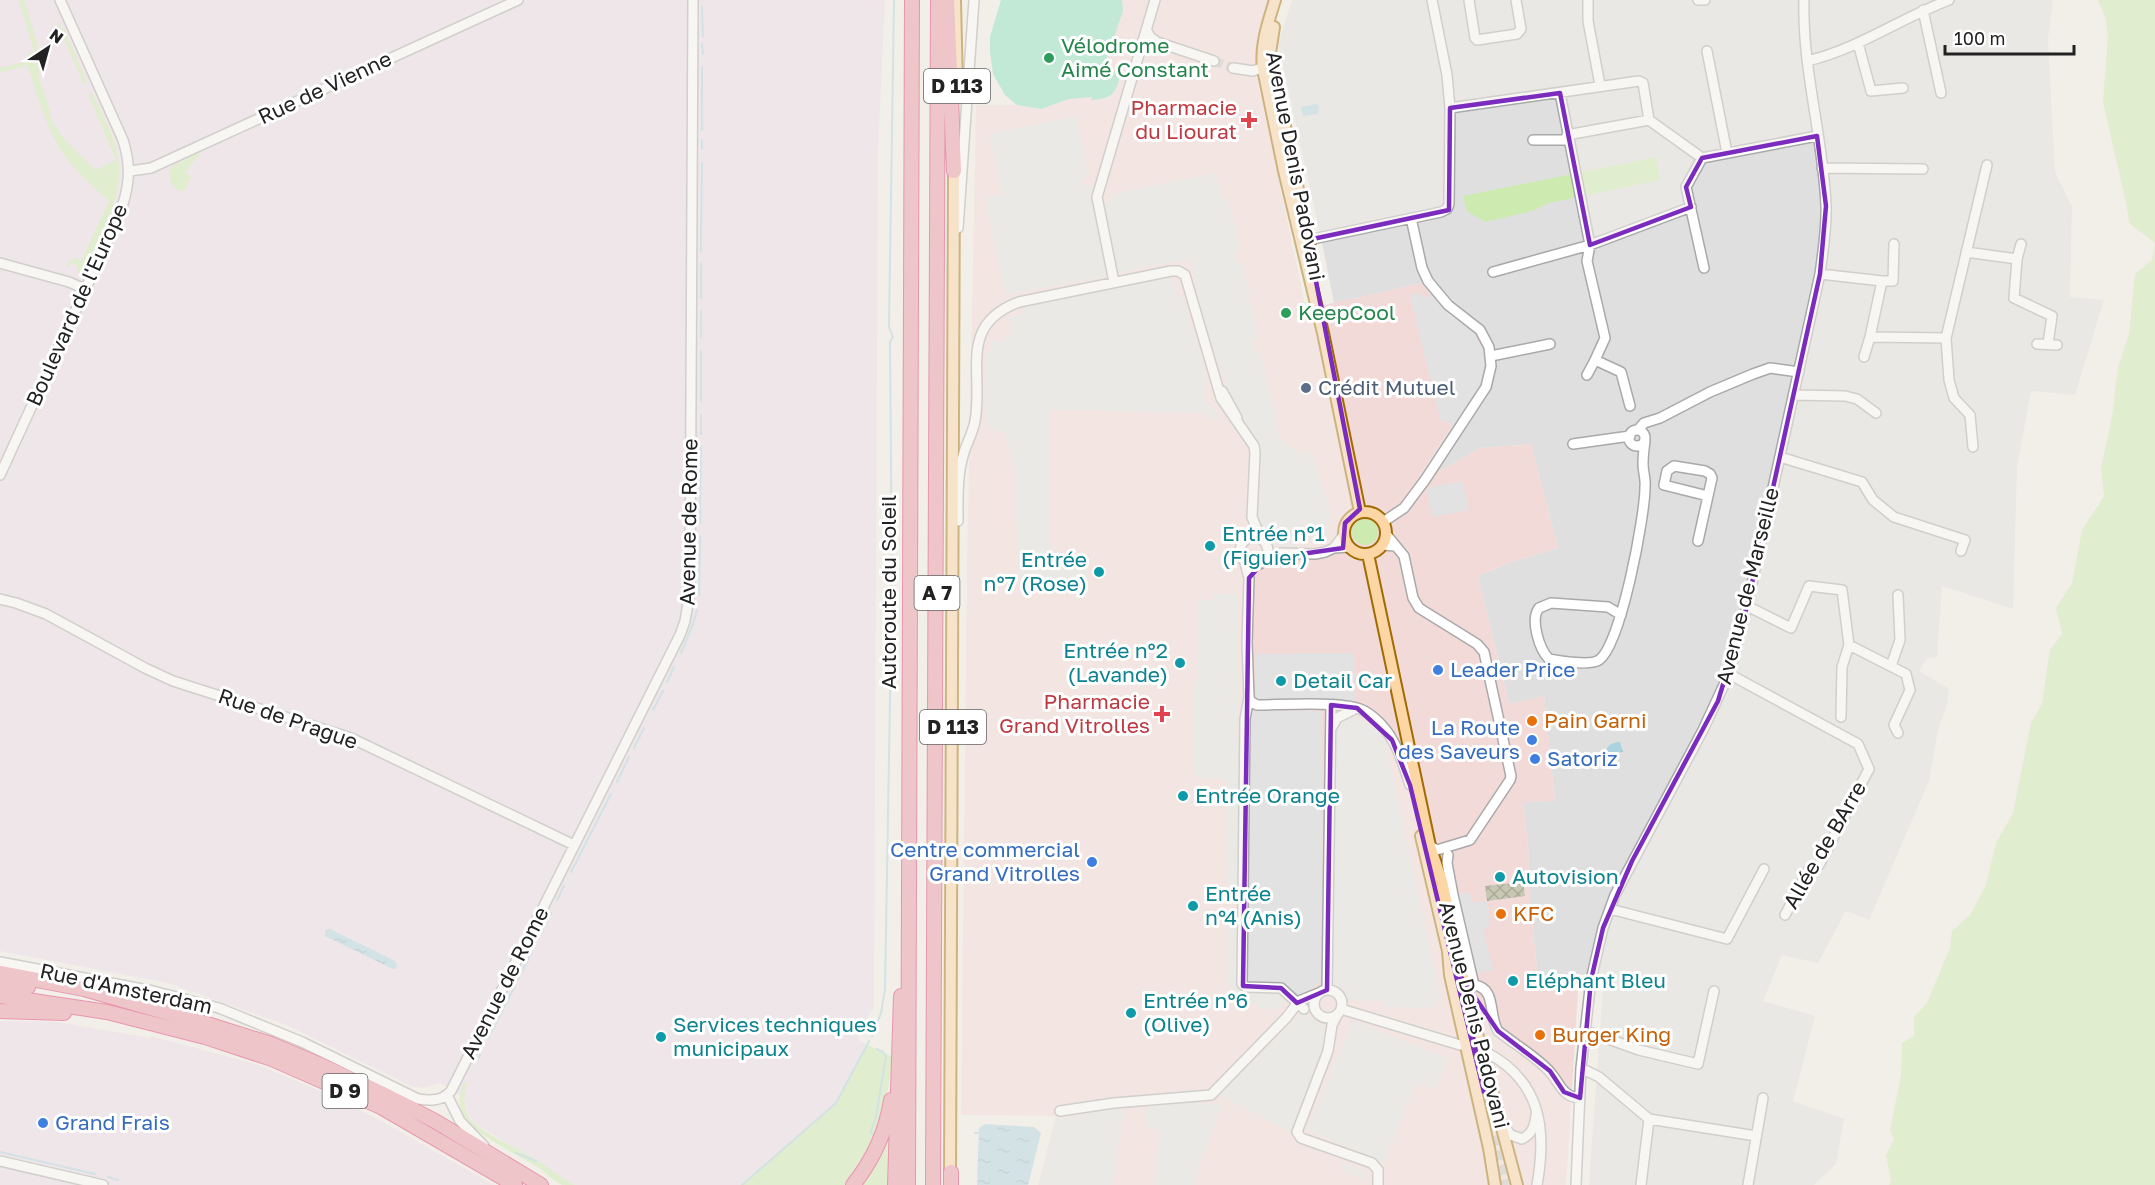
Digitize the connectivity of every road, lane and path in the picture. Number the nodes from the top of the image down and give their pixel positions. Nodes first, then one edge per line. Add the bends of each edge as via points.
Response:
1 (60, 0) edge
2 (518, 0) edge
3 (693, 0) edge
4 (912, 0) edge
5 (938, 0) edge
6 (947, 0) edge
7 (955, 0) edge
8 (974, 0) edge
9 (1155, 0) edge
10 (1275, 0) edge
11 (1281, 0) edge
12 (1432, 0) edge
13 (1469, 0) edge
14 (1516, 0) edge
15 (1588, 0) edge
16 (1698, 0) edge
17 (1705, 0) edge
18 (1804, 0) edge
19 (1949, 0) edge
20 (1923, 10) junction
21 (1147, 31) junction
22 (1858, 43) junction
23 (1707, 51) dead end
24 (1271, 59) junction
25 (1214, 61) tunnel mouth
26 (1807, 61) junction
27 (1236, 69) tunnel mouth
28 (1263, 69) junction
29 (1600, 85) junction
30 (1903, 88) dead end
31 (1560, 93) junction
32 (1941, 93) dead end
33 (1450, 108) junction
34 (1649, 120) junction
35 (1817, 136) junction
36 (1568, 138) junction
37 (1533, 140) dead end
38 (1727, 153) junction
39 (1702, 158) junction
40 (1987, 165) dead end
41 (1822, 168) junction
42 (1923, 169) dead end
43 (130, 171) junction
44 (954, 171) junction
45 (1690, 207) junction
46 (1411, 218) junction
47 (1308, 240) junction
48 (1894, 244) dead end
49 (2021, 244) dead end
50 (1590, 245) junction
51 (1966, 252) junction
52 (2017, 259) junction
53 (0, 263) edge
54 (1704, 268) dead end
55 (1493, 272) dead end
56 (1820, 274) junction
57 (1882, 281) junction
58 (954, 282) junction
59 (1114, 282) junction
60 (85, 289) junction
61 (1323, 333) junction
62 (1870, 337) junction
63 (1946, 338) junction
64 (1550, 344) dead end
65 (2037, 344) dead end
66 (1491, 356) junction
67 (1864, 357) dead end
68 (1595, 360) junction
69 (1799, 372) junction
70 (1587, 375) dead end
71 (1794, 395) junction
72 (1630, 406) dead end
73 (1876, 413) dead end
74 (1639, 436) junction
75 (1573, 444) dead end
76 (1973, 447) dead end
77 (1780, 457) junction
78 (1643, 465) junction
79 (0, 475) edge
80 (1646, 485) junction
81 (1664, 485) junction
82 (1708, 496) junction
83 (1360, 512) junction
84 (1252, 518) junction
85 (1383, 522) junction
86 (1386, 534) junction
87 (1343, 536) junction
88 (1263, 540) junction
89 (1698, 541) dead end
90 (1382, 545) junction
91 (1395, 546) junction
92 (1349, 547) junction
93 (1334, 548) junction
94 (1239, 549) junction
95 (1961, 551) dead end
96 (1281, 553) junction
97 (1368, 554) junction
98 (1266, 559) junction
99 (1245, 563) junction
100 (1257, 565) junction
101 (1249, 578) junction
102 (953, 592) junction
103 (1898, 595) dead end
104 (0, 599) edge
105 (1747, 606) junction
106 (1621, 615) junction
107 (1849, 645) junction
108 (1891, 666) junction
109 (1729, 674) junction
110 (1249, 697) junction
111 (1331, 705) junction
112 (1357, 708) junction
113 (1840, 717) dead end
114 (1331, 729) junction
115 (1898, 733) dead end
116 (1410, 785) joint
117 (574, 845) junction
118 (1430, 846) junction
119 (1454, 846) junction
120 (1448, 855) junction
121 (910, 859) junction
122 (1764, 869) dead end
123 (1431, 876) junction
124 (1442, 881) junction
125 (1610, 909) junction
126 (1785, 915) dead end
127 (1448, 951) junction
128 (0, 962) edge
129 (0, 973) edge
130 (0, 983) edge
131 (1469, 985) junction
132 (1323, 991) junction
133 (1714, 991) dead end
134 (0, 996) edge
135 (1301, 1006) junction
136 (151, 1009) junction
137 (0, 1011) edge
138 (1339, 1012) junction
139 (1318, 1015) junction
140 (162, 1025) junction
141 (1586, 1031) junction
142 (1330, 1035) junction
143 (1460, 1045) dead end
144 (898, 1052) junction
145 (1486, 1052) dead end
146 (1581, 1068) junction
147 (447, 1095) junction
148 (1580, 1098) junction
149 (1763, 1098) dead end
150 (1060, 1111) dead end
151 (1536, 1113) junction
152 (1649, 1119) junction
153 (1500, 1120) junction
154 (1756, 1136) junction
155 (491, 1154) junction
156 (0, 1161) edge
157 (1541, 1162) junction
158 (951, 1181) edge
159 (103, 1185) edge
160 (515, 1185) edge
161 (541, 1185) edge
162 (853, 1185) edge
163 (895, 1185) edge
164 (908, 1185) edge
165 (933, 1185) edge
166 (1378, 1185) edge
167 (1495, 1185) edge
168 (1517, 1185) edge
169 (1537, 1185) edge
170 (1544, 1185) edge
171 (1576, 1185) edge
172 (1641, 1185) edge
173 (1748, 1185) edge

1 - 43 street, Boulevard de l'Europe via 123,140
2 - 43 street, Rue de Vienne via 151,168
3 - 117 street, Avenue de Rome via 689,601 680,635
4 - 121 highway, Autoroute du Soleil / A 7
5 - 165 highway, A 7
6 - 44 highway
7 - 44 main road, D 113
8 - 58 street
9 - 21 street
10 - 28 main road, Avenue Denis Padovani via 1264,43
11 - 24 main road, Avenue Denis Padovani
12 - 33 street
13 - 14 street via 1478,40 1517,34 1521,29
15 - 29 street
16 - 17 street
18 - 26 street, Avenue de Marseille
19 - 20 street
20 - 22 street
20 - 32 street
21 - 25 street via 1157,42
21 - 59 street via 1097,197
22 - 26 street
22 - 30 street via 1871,91
23 - 38 street
24 - 28 street
24 - 47 main road, Avenue Denis Padovani
26 - 35 street, Avenue de Marseille
27 - 28 street
28 - 61 main road, Avenue Denis Padovani
29 - 31 street
29 - 34 street via 1643,83
31 - 33 street
31 - 36 street
33 - 46 street via 1449,204 1447,209
34 - 36 street
34 - 39 street
35 - 38 street
35 - 41 street, Avenue de Marseille
36 - 37 street
36 - 50 street
38 - 39 street
39 - 45 street via 1686,187
40 - 51 street
41 - 42 street
41 - 56 street, Avenue de Marseille via 1826,206
43 - 60 street, Boulevard de l'Europe via 124,203
44 - 58 main road, D 113
45 - 50 street
45 - 54 street
46 - 47 street
46 - 66 street via 1428,281 1448,305 1480,330
47 - 61 main road, Avenue Denis Padovani
48 - 57 street via 1893,281
49 - 52 street
50 - 55 street
50 - 68 street via 1587,261 1605,338
51 - 52 street
51 - 63 street
52 - 65 street via 2014,298 2052,316 2052,345
53 - 60 street
56 - 57 street
56 - 69 street, Avenue de Marseille
57 - 62 street
58 - 102 main road, D 113
59 - 84 street via 1171,271 1185,275 1225,406 1251,439 1255,453
59 - 102 street via 1019,302 1006,307 984,328 977,343 975,422 960,469
60 - 79 street, Boulevard de l'Europe
61 - 83 main road, Avenue Denis Padovani
62 - 63 street
62 - 67 street
63 - 76 street via 1949,380 1954,398 1970,415
64 - 66 street
66 - 85 street via 1489,379 1482,394 1408,503
68 - 70 street
68 - 72 street via 1621,372
69 - 71 street, Avenue de Marseille
69 - 74 street via 1770,368 1644,423
71 - 73 street via 1857,399
71 - 77 street, Avenue de Marseille
74 - 75 street
74 - 78 street
74 - 78 street via 1631,443
77 - 95 street via 1862,482 1873,500 1893,517 1965,540
77 - 105 street, Avenue de Marseille
78 - 80 street
80 - 81 street
80 - 106 street via 1642,529
81 - 82 street
81 - 82 street via 1670,467 1705,471 1712,478
82 - 89 street
83 - 85 main road via 1373,513
83 - 87 main road via 1345,523
84 - 88 street
84 - 94 street
85 - 86 main road
86 - 90 main road
86 - 91 street
87 - 92 main road
87 - 93 street
88 - 94 street via 1245,540
88 - 96 street
88 - 98 street
90 - 91 street
90 - 97 main road
91 - 119 street via 1404,556 1419,608 1484,652 1511,776 1472,838
92 - 93 street
92 - 97 main road
93 - 96 street via 1315,554
94 - 99 street
96 - 98 street
97 - 118 main road, Avenue Denis Padovani
98 - 100 street
99 - 100 street
99 - 101 street
100 - 101 street
101 - 110 street
102 - 158 main road, D 113
103 - 108 street via 1900,639
104 - 117 street, Rue de Prague via 46,614 173,681 351,738
105 - 107 street via 1791,628 1809,586 1842,590
105 - 109 street, Avenue de Marseille
106 - 106 street via 1608,607 1551,603 1539,608 1534,618 1549,659 1593,663 1605,653
107 - 108 street
107 - 113 street via 1842,668
108 - 115 street via 1906,674 1910,690 1894,725
109 - 125 street, Avenue de Marseille
109 - 126 street, Allée de BArre via 1858,744 1869,769 1818,865 1809,869
110 - 111 street via 1257,705
110 - 135 street via 1245,719 1242,984 1281,988
111 - 112 street
111 - 114 street
112 - 114 street via 1337,718
112 - 116 street via 1380,724 1392,740
114 - 132 street
116 - 123 main road, Avenue Denis Padovani
117 - 147 street, Avenue de Rome
118 - 119 street via 1437,850
118 - 123 main road, Avenue Denis Padovani
118 - 124 main road, Avenue Denis Padovani
119 - 120 street
120 - 124 street via 1441,870
120 - 131 street
121 - 144 highway
121 - 164 highway, Autoroute du Soleil / A 7
122 - 125 street via 1727,939
123 - 127 main road, Avenue Denis Padovani
124 - 131 main road, Avenue Denis Padovani
125 - 141 street, Avenue de Marseille via 1591,980
127 - 131 main road via 1484,1092
127 - 167 main road, Avenue Denis Padovani
128 - 147 street, Rue d'Amsterdam via 207,1005 302,1042 412,1096 432,1100
129 - 136 highway via 84,988
130 - 136 highway, D 9
131 - 148 street via 1485,988 1489,993 1498,1031 1550,1071 1564,1092
131 - 153 main road, Avenue Denis Padovani via 1468,996
132 - 135 street via 1306,996
132 - 138 street via 1338,994 1342,1002
132 - 139 street via 1313,1004
133 - 141 street via 1698,1064
134 - 140 highway, D 9 via 107,1012
135 - 139 street
135 - 150 street via 1210,1095
136 - 155 highway, D 9 via 260,1041 323,1066 435,1121
137 - 140 highway via 52,1011
138 - 139 street via 1329,1018
138 - 142 street
138 - 143 street
139 - 142 street
140 - 160 highway, D 9 via 272,1059 381,1107
141 - 146 street, Avenue de Marseille
142 - 166 street via 1328,1051 1297,1132 1300,1138 1372,1163 1378,1170
144 - 162 highway via 883,1132
144 - 163 highway
145 - 151 street via 1520,1077
146 - 148 street, Avenue de Marseille
146 - 152 street via 1604,1081
147 - 155 street via 460,1120
148 - 171 street, Avenue de Marseille
149 - 154 street
151 - 153 street via 1531,1133 1522,1139 1511,1135
151 - 157 street via 1541,1130
152 - 154 street
152 - 172 street
153 - 168 main road, Avenue Denis Padovani
154 - 173 street
155 - 161 highway, D 9
156 - 159 street
157 - 169 street
157 - 170 street

